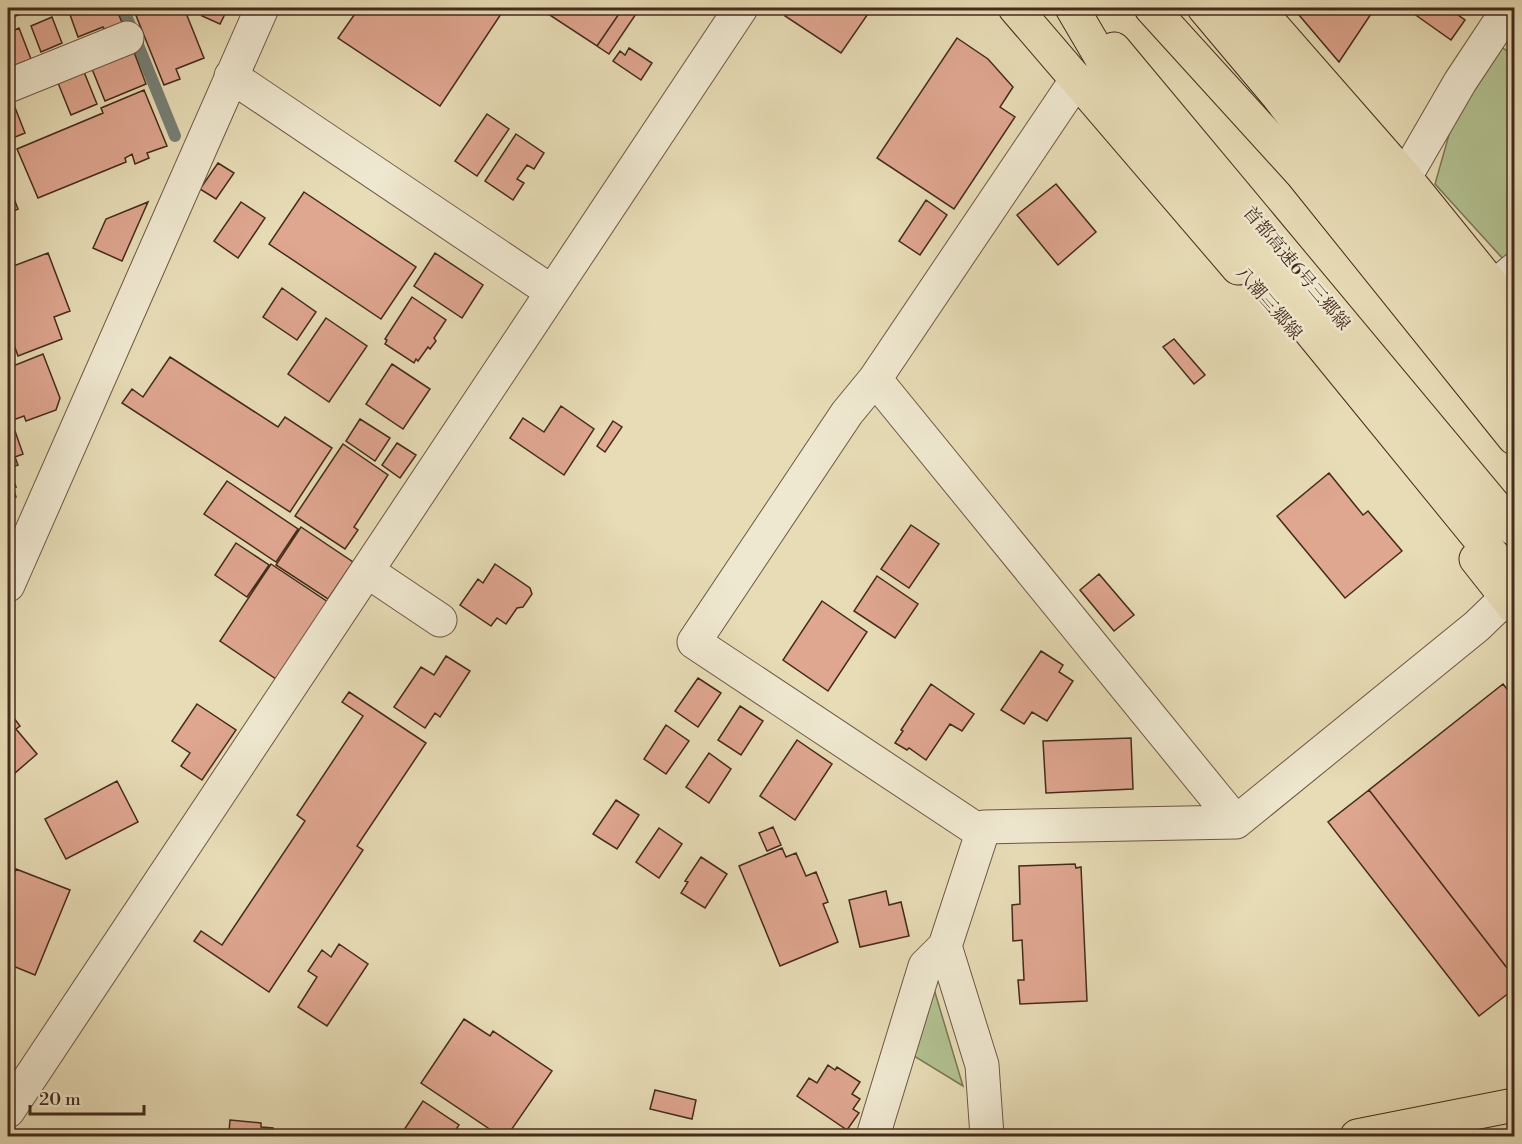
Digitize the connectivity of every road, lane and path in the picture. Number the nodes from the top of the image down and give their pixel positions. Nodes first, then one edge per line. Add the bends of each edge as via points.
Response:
1 (262, 8) edge
2 (741, 8) edge
3 (1015, 8) edge
4 (1072, 8) edge
5 (1079, 8) edge
6 (1151, 8) edge
7 (1204, 8) edge
8 (1227, 8) edge
9 (1257, 8) edge
10 (1509, 8) edge
11 (127, 38) dead end
12 (231, 76) junction
13 (1077, 79) junction
14 (8, 86) edge
15 (1404, 177) junction
16 (1504, 278) edge
17 (552, 292) junction
18 (1515, 312) edge
19 (1515, 358) edge
20 (875, 379) junction
21 (1515, 398) edge
22 (1515, 438) edge
23 (1515, 529) edge
24 (367, 571) junction
25 (10, 572) edge
26 (1512, 595) edge
27 (440, 620) dead end
28 (1236, 822) junction
29 (982, 833) junction
30 (945, 946) junction
31 (1515, 1104) edge
32 (8, 1111) edge
33 (873, 1137) edge
34 (987, 1137) edge
35 (1357, 1137) edge

1 - 12 street
2 - 17 street
3 - 13 main road, 八潮三郷線
4 - 26 main road via 1137,120
5 - 23 main road, 首都高速6号三郷線
6 - 22 main road via 1302,174
7 - 21 main road
8 - 19 main road
9 - 15 main road
10 - 15 street
11 - 14 street
12 - 17 street
12 - 25 street
13 - 20 street
13 - 26 main road, 八潮三郷線
15 - 16 main road
16 - 18 main road
17 - 24 street
20 - 28 street
20 - 29 street via 847,413 694,642
24 - 27 street
24 - 32 street
26 - 28 street
28 - 29 street via 984,827
29 - 30 street
30 - 33 street via 925,966
30 - 34 street via 982,1065
31 - 35 main road

